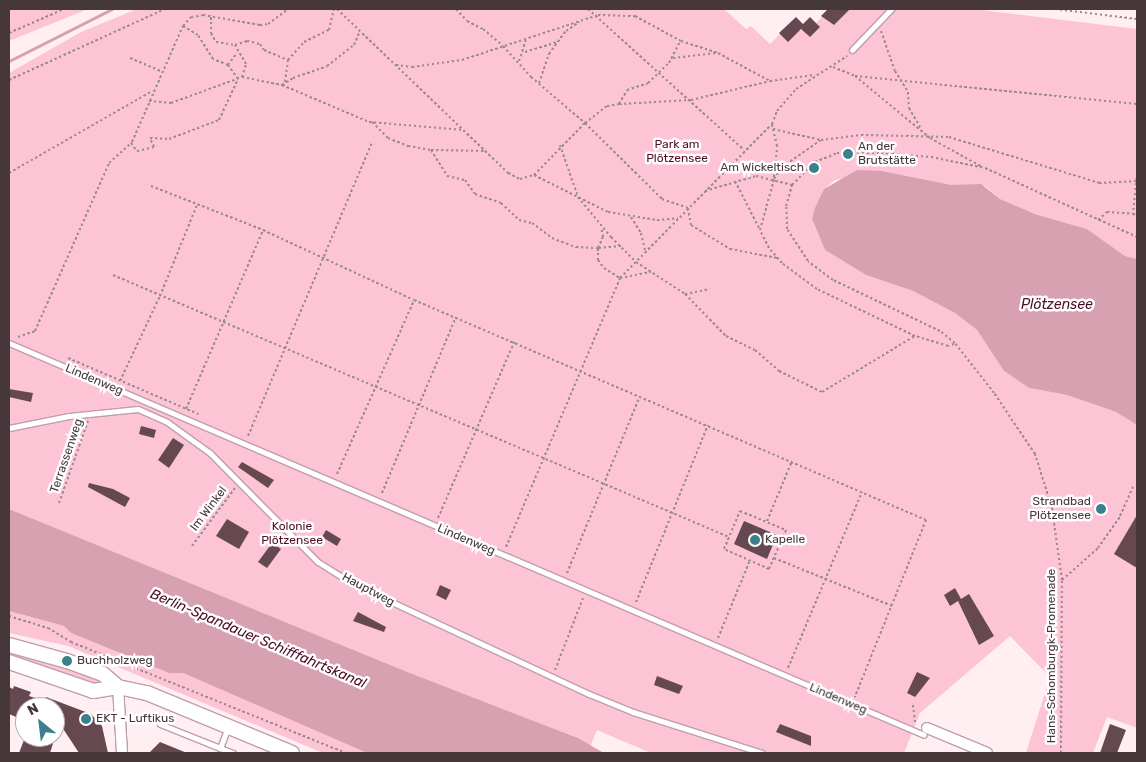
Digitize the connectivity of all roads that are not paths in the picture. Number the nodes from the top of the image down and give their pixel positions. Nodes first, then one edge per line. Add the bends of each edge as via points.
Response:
1 (891, 9) edge
2 (852, 50) road end
3 (9, 343) edge
4 (172, 414) junction
5 (167, 422) junction
6 (9, 428) edge
7 (9, 645) edge
8 (9, 662) edge
9 (118, 687) junction
10 (160, 724) dead end
11 (228, 726) junction
12 (925, 732) joint
13 (220, 748) junction
14 (122, 753) edge
15 (233, 753) edge
16 (292, 753) edge
17 (762, 753) edge
18 (987, 753) edge

1 - 2 lane
3 - 4 lane, Lindenweg
4 - 5 lane
4 - 12 lane, Lindenweg
5 - 6 lane, Hauptweg via 138,409
5 - 17 lane, Hauptweg via 210,453 318,562 351,583 633,712
7 - 9 main road via 103,674
8 - 9 main road via 86,689 104,692
9 - 11 main road via 147,693
9 - 14 street
10 - 13 lane
11 - 13 lane
11 - 16 main road
12 - 18 street
13 - 15 lane

